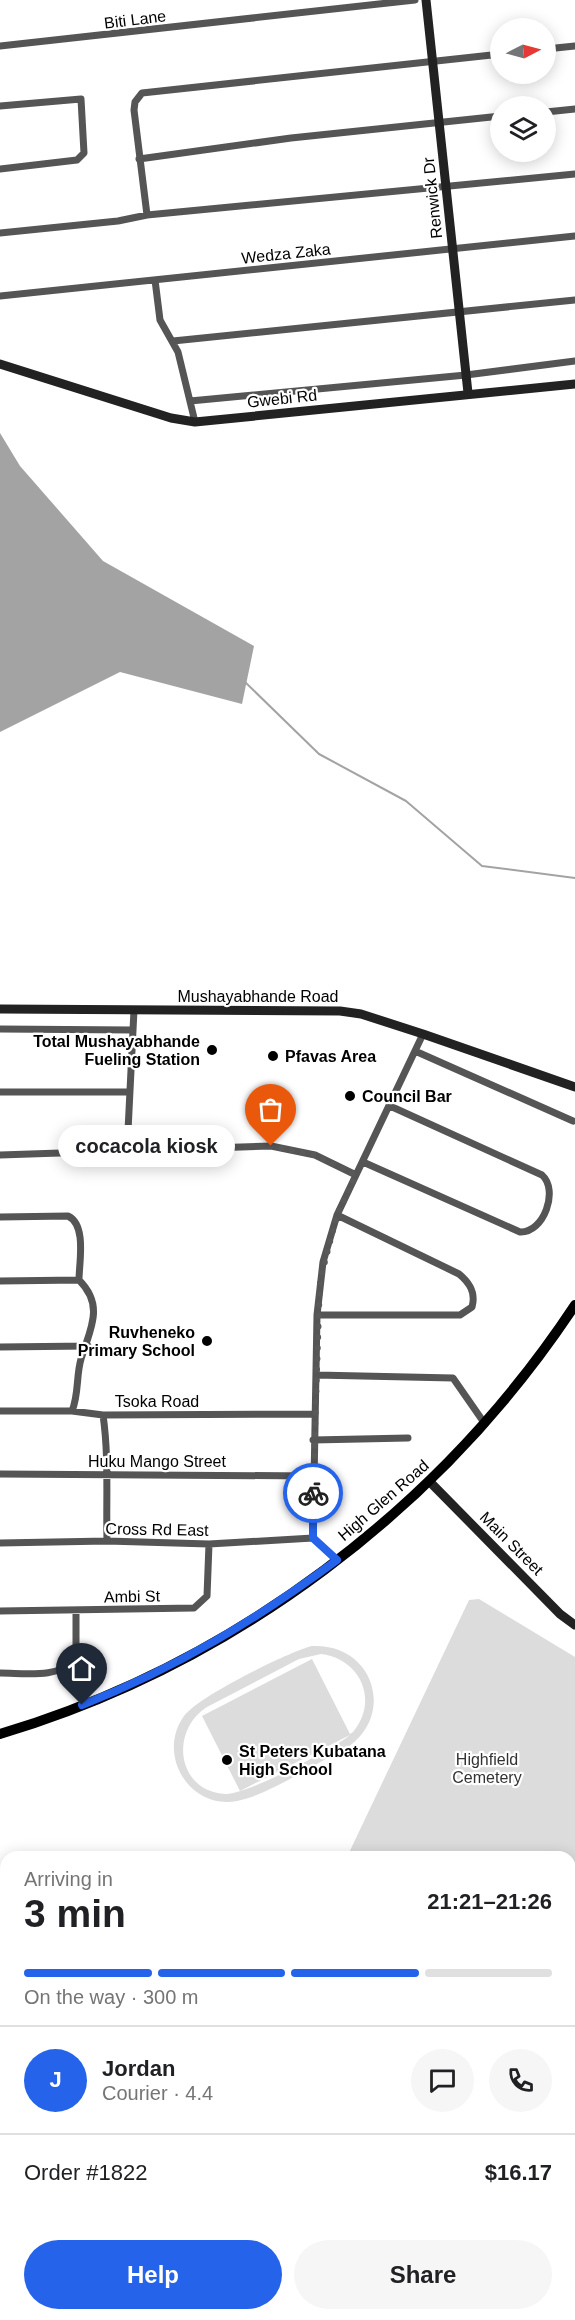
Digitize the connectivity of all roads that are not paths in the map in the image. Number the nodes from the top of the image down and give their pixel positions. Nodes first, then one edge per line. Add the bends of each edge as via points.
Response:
1 (415, 0) edge
2 (426, 0) edge
3 (0, 46) edge
4 (575, 46) edge
5 (556, 48) edge
6 (490, 55) edge
7 (432, 62) junction
8 (0, 106) edge
9 (575, 110) edge
10 (556, 111) edge
11 (490, 117) edge
12 (439, 122) junction
13 (140, 159) junction
14 (0, 168) edge
15 (575, 174) edge
16 (446, 186) junction
17 (147, 215) junction
18 (0, 233) edge
19 (575, 236) edge
20 (453, 248) junction
21 (155, 280) junction
22 (0, 296) edge
23 (575, 300) edge
24 (459, 312) junction
25 (173, 341) junction
26 (575, 361) edge
27 (0, 364) edge
28 (466, 375) junction
29 (575, 384) edge
30 (468, 393) junction
31 (190, 400) junction
32 (195, 422) junction
33 (0, 1009) edge
34 (134, 1010) junction
35 (0, 1029) edge
36 (132, 1030) junction
37 (423, 1034) junction
38 (415, 1051) junction
39 (575, 1087) edge
40 (0, 1092) edge
41 (129, 1092) junction
42 (390, 1106) junction
43 (573, 1121) dead end
44 (127, 1151) junction
45 (0, 1155) edge
46 (363, 1162) junction
47 (356, 1175) junction
48 (337, 1215) junction
49 (0, 1217) edge
50 (79, 1280) junction
51 (0, 1281) edge
52 (575, 1305) edge
53 (317, 1315) junction
54 (88, 1346) junction
55 (0, 1347) edge
56 (316, 1375) junction
57 (0, 1411) edge
58 (72, 1411) junction
59 (315, 1414) junction
60 (103, 1415) junction
61 (484, 1424) junction
62 (408, 1438) dead end
63 (313, 1440) junction
64 (0, 1474) edge
65 (105, 1474) junction
66 (313, 1476) junction
67 (429, 1481) junction
68 (313, 1538) junction
69 (107, 1541) junction
70 (0, 1543) edge
71 (209, 1544) junction
72 (337, 1560) junction
73 (0, 1611) edge
74 (76, 1611) junction
75 (575, 1625) edge
76 (0, 1673) edge
77 (0, 1734) edge

1 - 3 street, Biti Lane
2 - 7 street, Renwick Dr
4 - 5 street
6 - 7 street
7 - 12 street, Renwick Dr
7 - 13 street via 142,93 134,110
8 - 14 street via 81,99 86,140 84,153 77,160
9 - 10 street
11 - 12 street
12 - 13 street
12 - 16 street, Renwick Dr
13 - 17 street
15 - 16 street
16 - 17 street
16 - 20 street, Renwick Dr
17 - 18 street
19 - 20 street, Wedza Zaka
20 - 21 street, Wedza Zaka
20 - 24 street, Renwick Dr
21 - 22 street, Wedza Zaka
21 - 25 street via 160,320
23 - 24 street
24 - 25 street
24 - 28 street, Renwick Dr
25 - 31 street
26 - 28 street
27 - 32 street, Gwebi Rd via 171,418
28 - 30 street, Renwick Dr
28 - 31 street
29 - 30 street, Gwebi Rd
30 - 32 street, Gwebi Rd
31 - 32 street
33 - 34 street, Mushayabhande Road
34 - 36 street
34 - 37 street, Mushayabhande Road via 340,1011
35 - 36 street
36 - 41 street
37 - 38 street
37 - 39 street, Mushayabhande Road
38 - 42 street
38 - 43 street
40 - 41 street
41 - 44 street
42 - 46 street
42 - 46 street via 542,1175 550,1188 541,1220 530,1231 520,1232
44 - 45 street
44 - 47 street via 271,1146 315,1155
46 - 47 street
47 - 48 street
48 - 53 street via 323,1262
48 - 53 street via 459,1274 467,1280 474,1299 472,1307 460,1315
49 - 50 street via 74,1219 79,1227
50 - 51 street
50 - 54 street via 90,1292 94,1305
52 - 61 main road, High Glen Road via 534,1367
53 - 56 street
54 - 55 street
54 - 58 street via 81,1360
56 - 59 street
56 - 61 street via 453,1378
57 - 58 street, Tsoka Road
58 - 60 street, Tsoka Road
59 - 60 street, Tsoka Road
59 - 63 street
60 - 65 street via 108,1444
61 - 67 main road, High Glen Road
62 - 63 street
63 - 66 street
64 - 65 street, Huku Mango Street
65 - 66 street, Huku Mango Street
65 - 69 street
66 - 68 street
67 - 72 main road, High Glen Road
67 - 75 street, Main Street
68 - 71 street, Cross Rd East
68 - 72 street
69 - 70 street, Cross Rd East
69 - 71 street, Cross Rd East
71 - 74 street, Ambi St via 207,1596 194,1608
72 - 77 main road, High Glen Road via 287,1598 195,1655 99,1698
73 - 74 street, Ambi St
74 - 76 street via 76,1659 68,1667 58,1672

